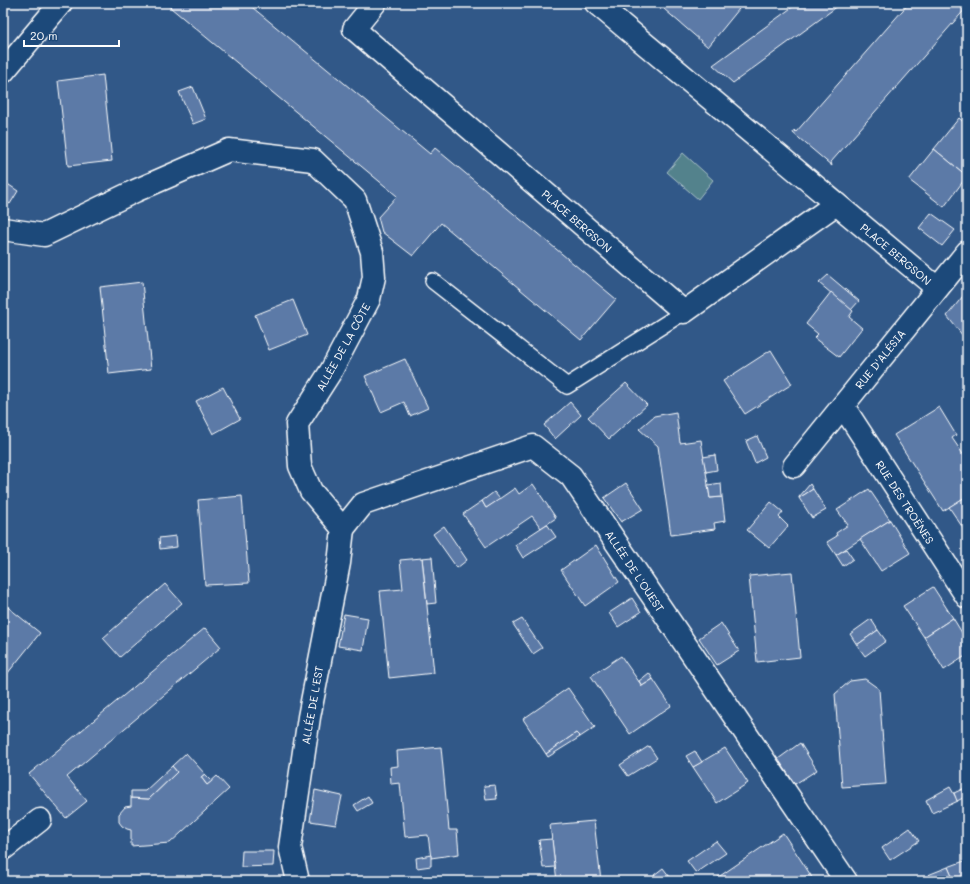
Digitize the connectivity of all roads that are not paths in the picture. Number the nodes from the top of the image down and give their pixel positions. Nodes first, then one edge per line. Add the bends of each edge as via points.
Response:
1 (61, 3) edge
2 (375, 3) edge
3 (596, 3) edge
4 (3, 72) edge
5 (836, 204) junction
6 (3, 229) edge
7 (967, 252) edge
8 (433, 281) dead end
9 (937, 288) junction
10 (684, 312) junction
11 (842, 406) junction
12 (794, 466) dead end
13 (343, 529) junction
14 (967, 598) edge
15 (40, 820) dead end
16 (3, 849) edge
17 (298, 881) edge
18 (846, 881) edge

1 - 4 street
2 - 10 street, PLACE BERGSON via 354,28
3 - 5 street, PLACE BERGSON
5 - 9 street, PLACE BERGSON
5 - 10 street
6 - 13 street, ALLÉE DE LA CÔTE via 44,235 229,150 313,160 355,200 372,252 374,277 369,299 331,371 298,424 300,466 311,490
7 - 9 street, RUE D'ALÉSIA
8 - 10 lane via 567,386
9 - 11 street, RUE D'ALÉSIA
11 - 12 street, RUE D'ALÉSIA
11 - 14 street, RUE DES TROËNES
13 - 17 street, ALLÉE DE L'EST via 339,563 308,717 290,847
13 - 18 street, ALLÉE DE L'OUEST via 364,504 533,446 571,476
15 - 16 street

